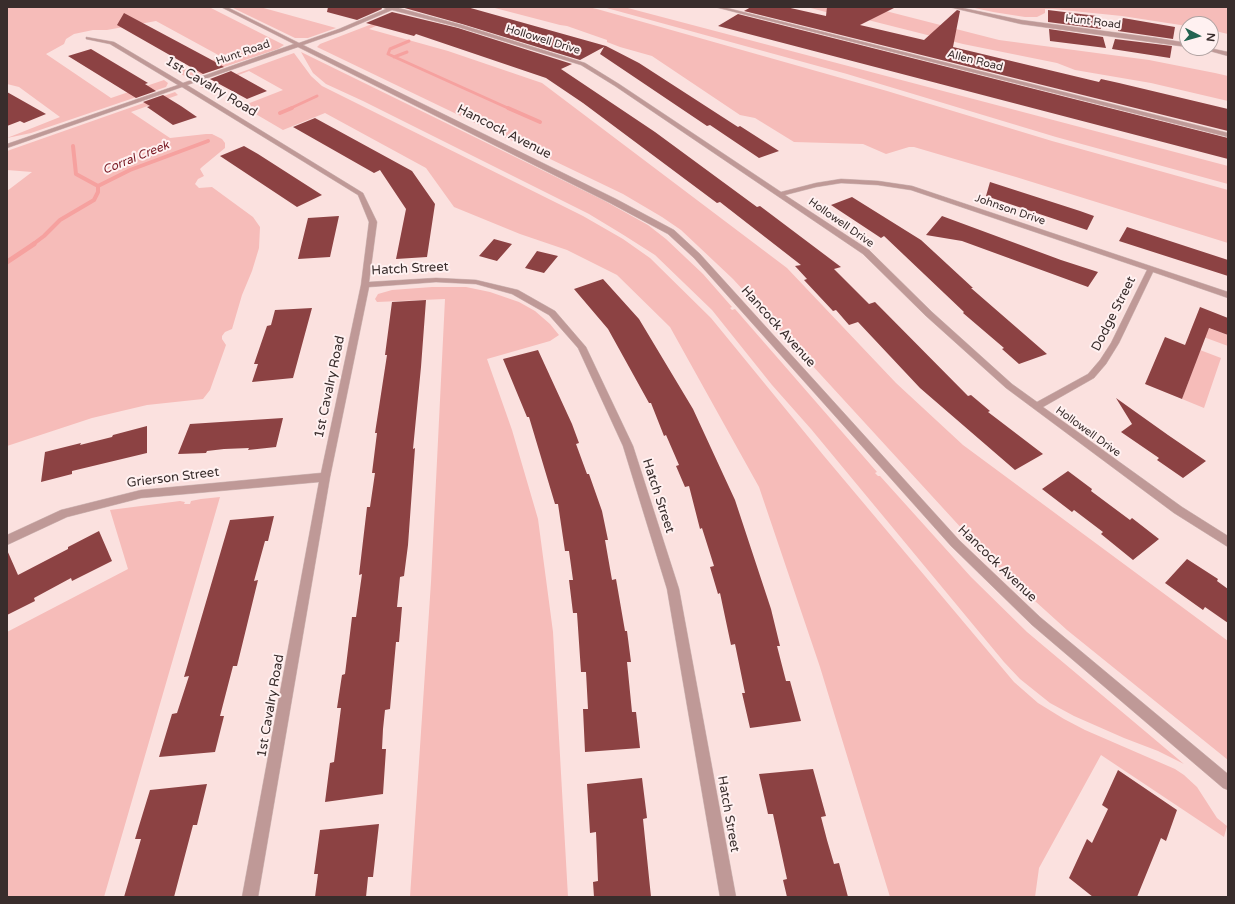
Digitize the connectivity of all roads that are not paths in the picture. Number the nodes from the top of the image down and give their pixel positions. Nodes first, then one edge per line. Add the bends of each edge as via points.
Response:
1 (223, 7) edge
2 (717, 7) edge
3 (951, 7) edge
4 (390, 8) edge
5 (88, 38) dead end
6 (298, 44) junction
7 (1179, 44) edge
8 (182, 85) junction
9 (1228, 135) edge
10 (7, 146) edge
11 (780, 194) junction
12 (1151, 269) junction
13 (365, 285) junction
14 (1228, 295) edge
15 (1036, 407) junction
16 (325, 477) junction
17 (7, 540) edge
18 (1228, 542) edge
19 (1228, 784) edge
20 (250, 897) edge
21 (728, 897) edge

1 - 6 street, Hancock Avenue
2 - 9 street, Allen Road
3 - 7 street, Hunt Road via 1021,22
4 - 6 street, Hunt Road via 341,30
4 - 11 street, Hollowell Drive via 460,26 583,64 617,84
5 - 8 street, 1st Cavalry Road via 112,43
6 - 8 street, Hunt Road
6 - 19 street, Hancock Avenue via 671,232 697,256 955,543 1036,621
8 - 10 street, Hunt Road
8 - 13 street, 1st Cavalry Road via 361,194 373,222
11 - 12 street, Johnson Drive via 842,181 912,188
11 - 15 street, Hollowell Drive via 866,252 929,314
12 - 14 street, Johnson Drive
12 - 15 street, Dodge Street via 1104,362 1091,376
13 - 16 street, 1st Cavalry Road
13 - 21 street, Hatch Street via 443,280 476,282 515,292 552,313 582,347 628,446 673,589
15 - 18 street, Hollowell Drive via 1178,510
16 - 17 street, Grierson Street via 141,494 65,513
16 - 20 street, 1st Cavalry Road

